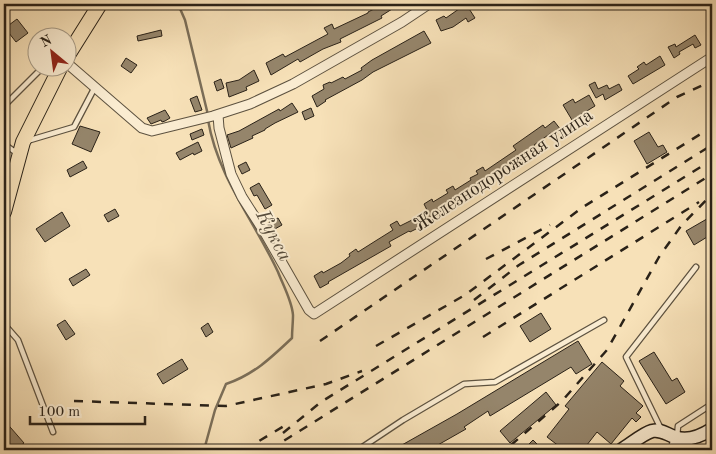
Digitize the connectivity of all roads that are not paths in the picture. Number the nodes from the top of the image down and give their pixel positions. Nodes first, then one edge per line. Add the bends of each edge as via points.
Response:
1 (100, 4) edge
2 (429, 4) edge
3 (78, 39) edge
4 (712, 56) edge
5 (78, 73) edge
6 (32, 78) edge
7 (55, 78) edge
8 (95, 87) junction
9 (4, 106) edge
10 (212, 117) junction
11 (4, 144) edge
12 (21, 148) junction
13 (4, 212) edge
14 (696, 267) dead end
15 (604, 320) dead end
16 (4, 324) edge
17 (712, 404) edge
18 (712, 429) edge
19 (661, 431) junction
20 (53, 432) dead end
21 (674, 444) edge
22 (358, 450) edge
23 (621, 450) edge

1 - 3 main road
2 - 10 street via 293,84
4 - 10 street, Железнодорожная улица via 314,314 230,174 219,128
5 - 8 street
6 - 9 lane
7 - 12 main road
8 - 10 street via 142,128 152,131
8 - 12 lane via 74,127
11 - 12 lane
12 - 13 main road
14 - 19 lane via 626,357
15 - 22 lane via 495,382 464,384
16 - 20 lane via 18,340
17 - 21 lane via 678,426
18 - 21 street
19 - 21 street
19 - 23 street via 650,432

